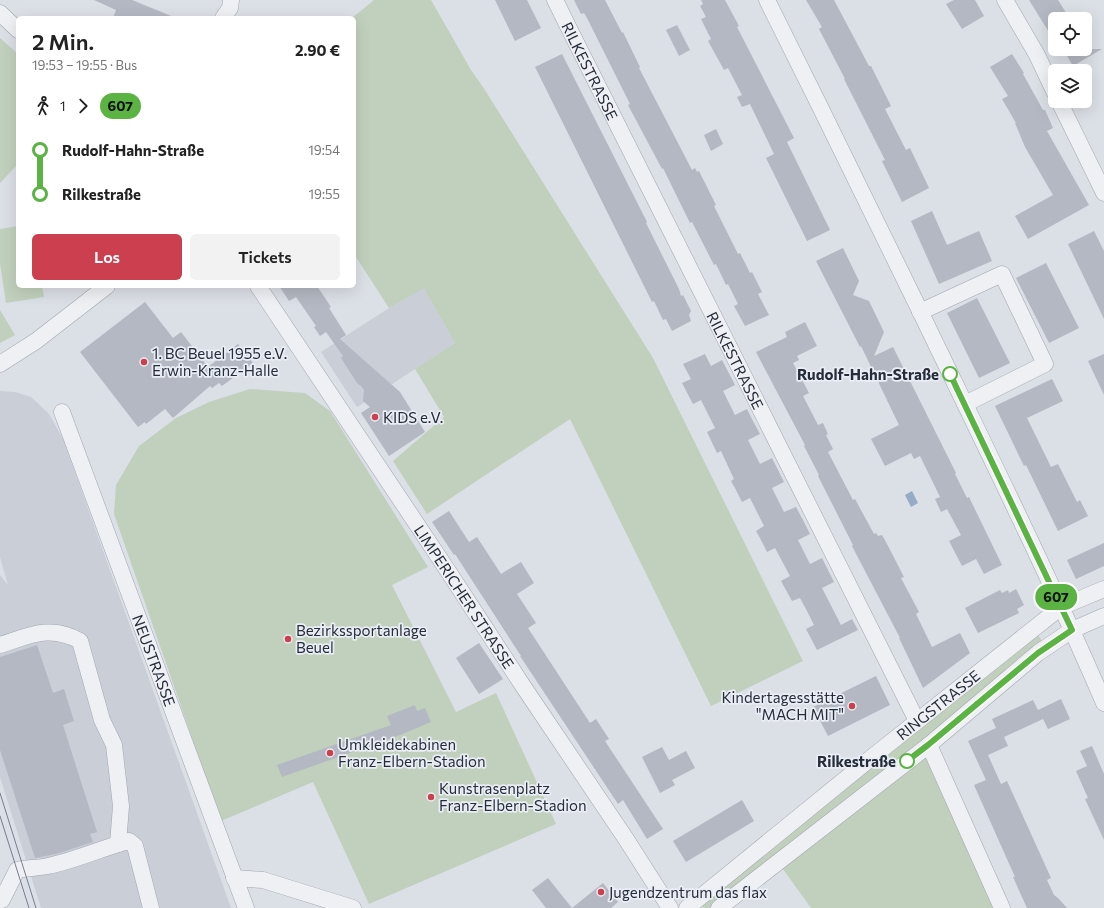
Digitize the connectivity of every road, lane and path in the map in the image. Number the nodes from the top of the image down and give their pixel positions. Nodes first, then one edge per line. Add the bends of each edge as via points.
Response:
1 (232, 0) edge
2 (555, 0) edge
3 (767, 0) edge
4 (1005, 0) edge
5 (0, 13) edge
6 (224, 16) edge
7 (16, 28) edge
8 (1048, 78) edge
9 (1062, 108) edge
10 (1104, 193) edge
11 (104, 288) edge
12 (259, 288) edge
13 (920, 312) junction
14 (0, 364) edge
15 (965, 404) junction
16 (62, 412) dead end
17 (1104, 588) edge
18 (1061, 607) junction
19 (1104, 616) edge
20 (1072, 630) junction
21 (0, 645) edge
22 (1104, 703) edge
23 (917, 721) junction
24 (928, 745) junction
25 (118, 844) junction
26 (234, 878) junction
27 (2, 900) dead end
28 (151, 908) edge
29 (246, 908) edge
30 (353, 908) edge
31 (670, 908) edge
32 (687, 908) edge
33 (719, 908) edge
34 (1002, 908) edge

1 - 6 street
2 - 23 street, RILKESTRASSE
3 - 13 street
4 - 8 street
5 - 7 street
9 - 10 street
11 - 14 street via 36,341
12 - 31 street, LIMPERICHER STRASSE
13 - 15 street
13 - 15 street via 1002,274 1045,364
15 - 18 street
16 - 26 street, NEUSTRASSE
17 - 18 street, RINGSTRASSE
18 - 20 street
18 - 23 street, RINGSTRASSE
19 - 20 street, RINGSTRASSE
20 - 22 street
20 - 24 street, RINGSTRASSE via 1038,653
21 - 25 street via 48,632 64,634 80,641 102,720 114,745 121,806
23 - 32 street, RINGSTRASSE
24 - 33 street, RINGSTRASSE
24 - 34 street
25 - 27 street via 50,866 17,870
25 - 28 street via 129,841 135,846
26 - 29 street, NEUSTRASSE
26 - 30 street via 263,880

